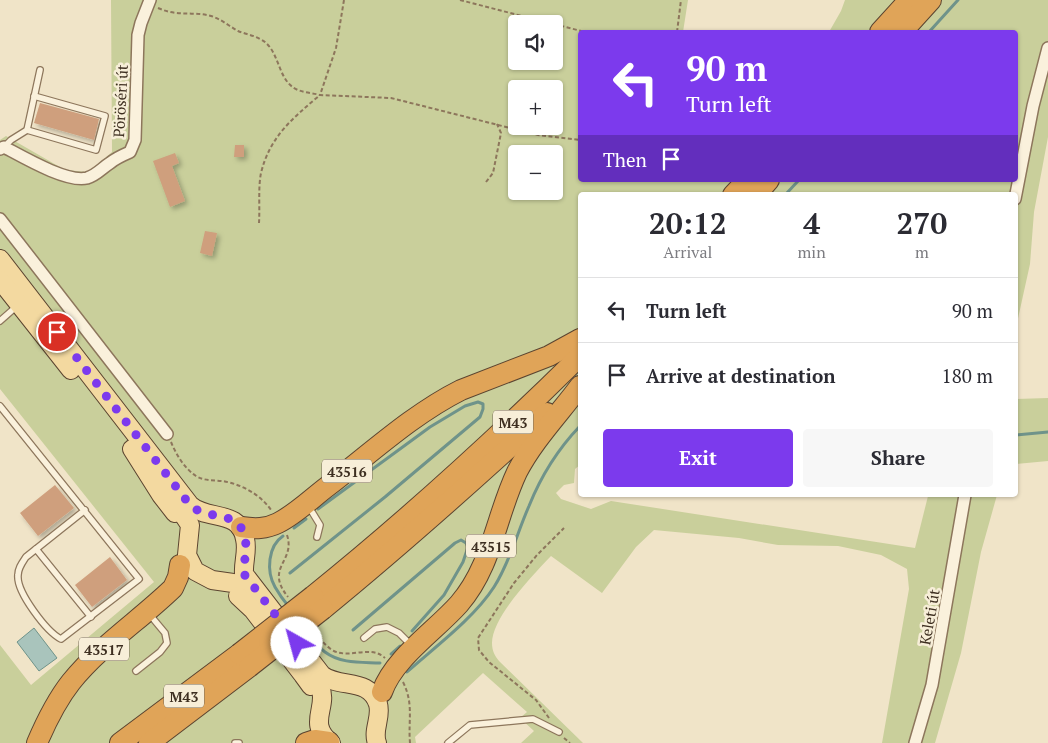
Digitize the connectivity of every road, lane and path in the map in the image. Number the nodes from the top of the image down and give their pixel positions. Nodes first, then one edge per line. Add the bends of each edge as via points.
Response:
1 (344, 0) edge
2 (460, 0) edge
3 (681, 0) edge
4 (909, 0) edge
5 (931, 0) edge
6 (150, 2) edge
7 (518, 15) edge
8 (563, 26) edge
9 (578, 30) edge
10 (677, 30) edge
11 (882, 30) edge
12 (904, 30) edge
13 (1048, 48) edge
14 (40, 70) dead end
15 (320, 95) junction
16 (34, 96) junction
17 (497, 124) junction
18 (27, 130) junction
19 (578, 140) edge
20 (2, 148) edge
21 (486, 182) dead end
22 (744, 182) edge
23 (767, 182) edge
24 (736, 192) edge
25 (759, 192) edge
26 (1016, 192) edge
27 (0, 219) edge
28 (259, 223) dead end
29 (0, 259) edge
30 (0, 280) edge
31 (20, 304) junction
32 (1, 319) edge
33 (578, 340) edge
34 (578, 358) edge
35 (578, 381) edge
36 (578, 388) edge
37 (0, 406) edge
38 (167, 434) joint
39 (137, 445) junction
40 (965, 497) edge
41 (306, 503) junction
42 (85, 510) junction
43 (208, 510) junction
44 (280, 522) junction
45 (247, 528) junction
46 (564, 528) dead end
47 (186, 529) junction
48 (316, 537) dead end
49 (36, 549) junction
50 (180, 565) junction
51 (290, 600) dead end
52 (318, 602) junction
53 (146, 612) junction
54 (91, 617) junction
55 (313, 629) dead end
56 (364, 638) dead end
57 (415, 648) junction
58 (244, 660) junction
59 (394, 668) junction
60 (136, 671) dead end
61 (382, 692) junction
62 (559, 732) junction
63 (378, 740) edge
64 (320, 742) edge
65 (37, 743) edge
66 (120, 743) edge
67 (149, 743) edge
68 (235, 743) edge
69 (239, 743) edge
70 (410, 743) edge
71 (448, 743) edge
72 (570, 743) edge
73 (915, 743) edge

1 - 15 path via 336,48
2 - 7 path
3 - 10 path
4 - 11 highway
5 - 12 highway
6 - 15 path via 175,14 210,16 259,38 273,50 291,86
6 - 20 street, Pöröséri út via 138,35 135,140 130,152 93,176 80,178 41,166
8 - 9 path
13 - 26 street
14 - 16 lane
15 - 17 path via 391,98
15 - 28 path via 286,124 269,149 261,174
16 - 18 lane
16 - 18 lane via 105,116 96,150
17 - 19 path via 538,135
17 - 21 path via 501,133 494,172
18 - 20 lane
22 - 24 highway
23 - 25 highway
27 - 38 street
29 - 39 main road
30 - 31 main road
31 - 32 lane
31 - 39 main road
33 - 41 highway, 43516 via 549,356 447,397
34 - 52 highway, M43 via 444,486 365,554
35 - 52 highway, M43 via 457,496 390,554
36 - 57 highway, 43515 via 540,436 517,472 487,558 476,578 460,602
37 - 42 lane
38 - 44 path via 179,458 195,475 246,489 262,499
39 - 43 main road
39 - 47 main road via 187,519
40 - 73 street, Keleti út via 935,668
41 - 44 highway, 43516
41 - 48 lane via 320,525
42 - 49 lane
42 - 54 lane via 139,579
43 - 45 main road via 226,508 236,512 246,519
43 - 47 main road
44 - 45 highway, 43516 via 265,528
44 - 51 path via 290,543 278,578
45 - 61 main road via 256,548 254,576 305,644 324,667 369,680
45 - 63 main road via 243,565 248,581 322,675 334,682 354,684 370,691 379,706
46 - 62 path via 514,583 478,638 478,650 536,700
47 - 50 main road via 178,549
47 - 64 main road via 187,555 195,571 206,578 233,583 245,590 320,687
49 - 54 lane
49 - 54 lane via 26,557 17,576 26,599 53,635 61,639
50 - 53 highway, 43517 via 173,588
50 - 64 main road via 188,578 200,586 236,594 292,660 311,688 311,728
52 - 58 highway, M43, bridge
53 - 60 lane via 167,636 166,643
53 - 65 highway, 43517 via 72,681 52,710
55 - 59 path via 333,650 345,654 376,652
56 - 57 lane via 375,629 387,626 399,632
57 - 59 highway, 43515
58 - 66 highway, M43
58 - 67 highway, M43
59 - 61 highway, 43515
59 - 70 path via 410,700
61 - 63 main road via 388,718
62 - 71 lane via 533,719 470,725
62 - 72 path
68 - 69 lane

